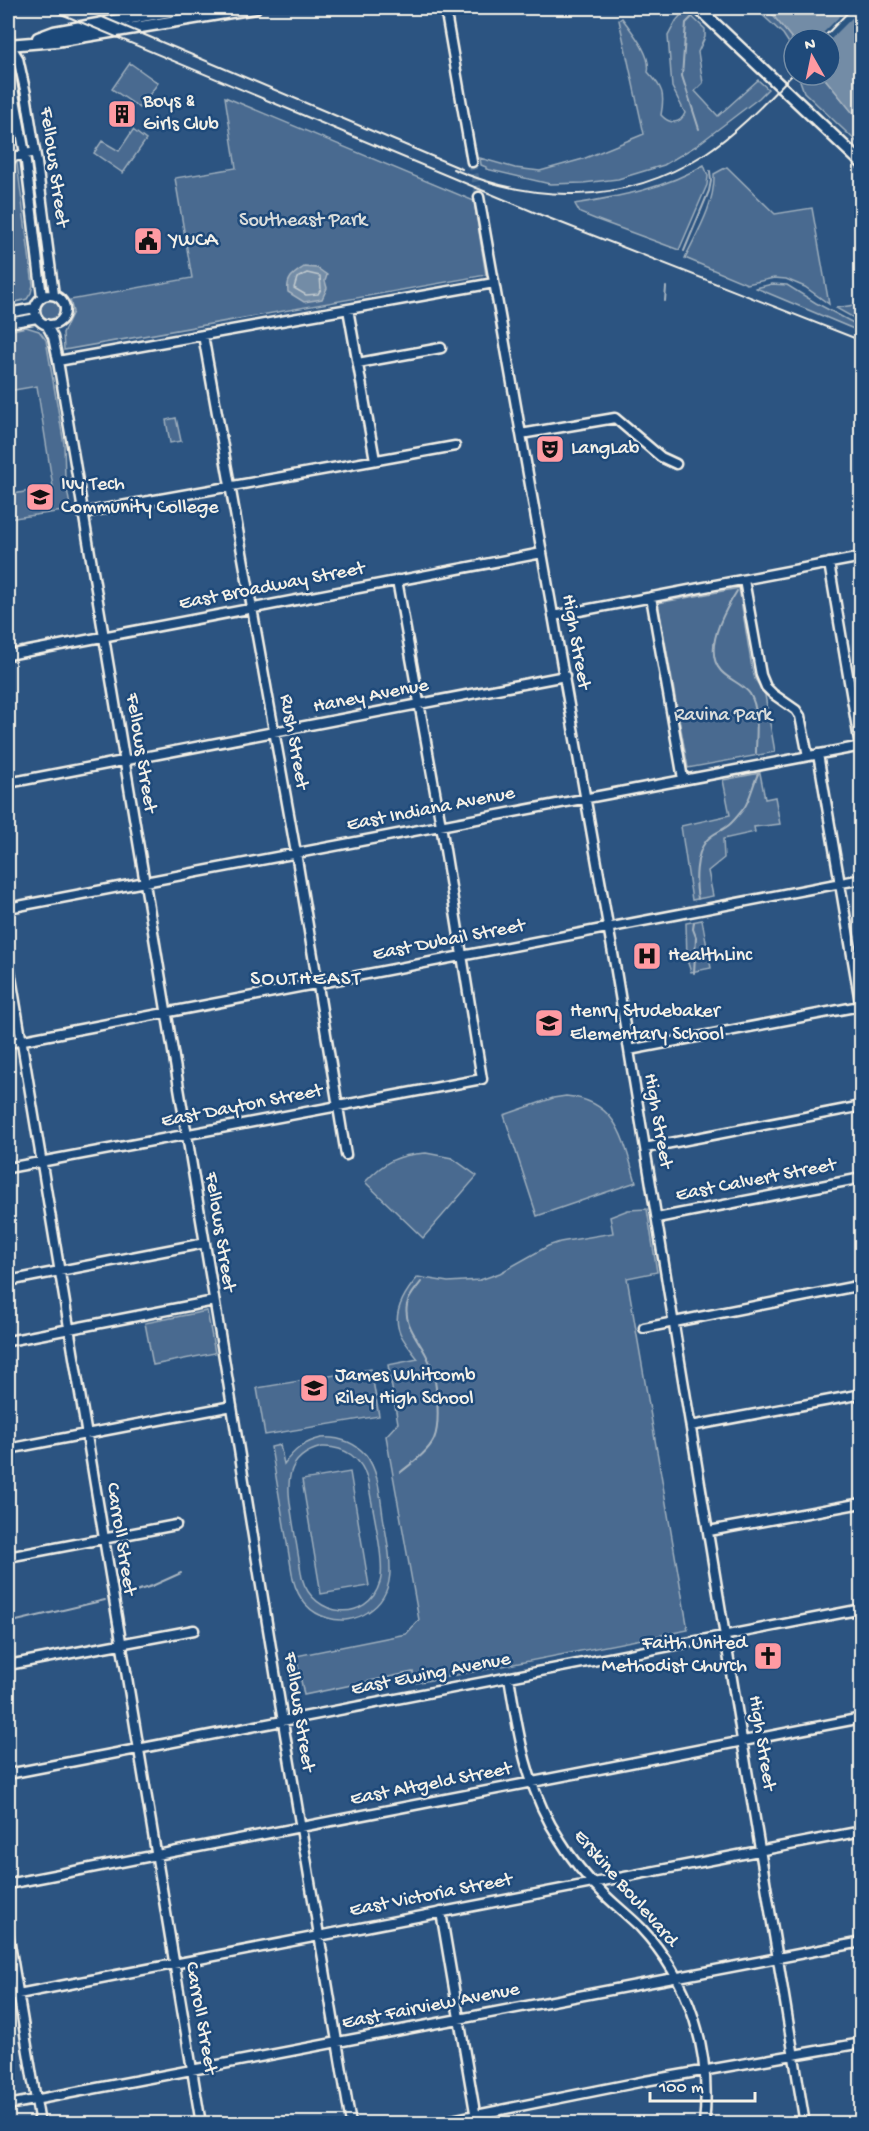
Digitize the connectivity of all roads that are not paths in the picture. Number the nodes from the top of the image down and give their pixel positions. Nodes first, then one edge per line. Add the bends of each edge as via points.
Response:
1 (223, 8) edge
2 (255, 8) edge
3 (445, 8) edge
4 (700, 10) edge
5 (186, 13) edge
6 (8, 31) edge
7 (9, 45) edge
8 (36, 153) junction
9 (25, 154) junction
10 (8, 158) edge
11 (472, 162) tunnel mouth
12 (861, 163) edge
13 (478, 197) tunnel mouth
14 (494, 283) junction
15 (54, 295) junction
16 (42, 297) junction
17 (35, 308) junction
18 (348, 309) junction
19 (8, 312) edge
20 (38, 318) junction
21 (60, 322) junction
22 (8, 323) edge
23 (46, 324) junction
24 (203, 335) junction
25 (56, 346) junction
26 (441, 348) dead end
27 (58, 361) junction
28 (358, 363) junction
29 (521, 434) junction
30 (455, 446) dead end
31 (375, 460) junction
32 (676, 464) dead end
33 (230, 486) junction
34 (82, 513) junction
35 (542, 553) junction
36 (861, 557) edge
37 (829, 563) junction
38 (397, 580) junction
39 (744, 580) junction
40 (651, 597) junction
41 (252, 608) junction
42 (554, 616) junction
43 (103, 636) junction
44 (8, 655) edge
45 (565, 676) junction
46 (419, 705) junction
47 (274, 732) junction
48 (861, 746) edge
49 (818, 754) junction
50 (808, 756) junction
51 (124, 761) junction
52 (683, 779) junction
53 (8, 783) edge
54 (586, 797) junction
55 (441, 825) junction
56 (296, 853) junction
57 (861, 879) edge
58 (144, 882) junction
59 (839, 883) junction
60 (8, 908) edge
61 (608, 927) junction
62 (463, 955) junction
63 (8, 959) edge
64 (318, 983) junction
65 (861, 1010) edge
66 (166, 1012) junction
67 (21, 1040) junction
68 (8, 1043) edge
69 (629, 1050) junction
70 (338, 1106) junction
71 (861, 1106) edge
72 (186, 1134) junction
73 (645, 1148) junction
74 (346, 1155) dead end
75 (41, 1162) junction
76 (8, 1168) edge
77 (861, 1178) edge
78 (657, 1218) junction
79 (205, 1243) junction
80 (59, 1271) junction
81 (8, 1281) edge
82 (861, 1286) edge
83 (214, 1301) junction
84 (674, 1322) junction
85 (644, 1328) dead end
86 (68, 1329) junction
87 (8, 1341) edge
88 (861, 1394) edge
89 (232, 1406) junction
90 (692, 1426) junction
91 (86, 1434) junction
92 (8, 1449) edge
93 (861, 1503) edge
94 (176, 1525) dead end
95 (709, 1531) junction
96 (103, 1539) junction
97 (8, 1557) edge
98 (861, 1609) edge
99 (194, 1630) dead end
100 (726, 1635) junction
101 (120, 1644) junction
102 (8, 1665) edge
103 (509, 1677) junction
104 (861, 1718) edge
105 (284, 1720) junction
106 (744, 1741) junction
107 (138, 1749) junction
108 (8, 1774) edge
109 (532, 1782) junction
110 (301, 1827) junction
111 (861, 1831) edge
112 (761, 1850) junction
113 (156, 1855) junction
114 (593, 1883) junction
115 (8, 1884) edge
116 (441, 1912) junction
117 (8, 1932) edge
118 (318, 1935) junction
119 (861, 1942) edge
120 (778, 1958) junction
121 (174, 1964) junction
122 (677, 1977) junction
123 (18, 1994) junction
124 (8, 1996) edge
125 (459, 2018) junction
126 (337, 2041) junction
127 (861, 2043) edge
128 (794, 2055) junction
129 (192, 2070) junction
130 (705, 2070) junction
131 (36, 2100) junction
132 (8, 2105) edge
133 (476, 2119) edge
134 (40, 2124) edge
135 (201, 2124) edge
136 (351, 2124) edge
137 (431, 2124) edge
138 (704, 2124) edge
139 (805, 2124) edge

1 - 5 main road
2 - 5 main road
3 - 11 street
4 - 12 main road
5 - 7 main road via 56,41
6 - 7 street, Fellows Street
7 - 8 street, Fellows Street via 18,58
7 - 9 street, Fellows Street via 8,60
8 - 9 street
8 - 15 street, Fellows Street
9 - 10 street
9 - 16 street, Fellows Street
13 - 14 street, High Street
14 - 18 street
14 - 29 street, High Street
15 - 16 street
15 - 21 street via 65,307
16 - 17 street
17 - 19 street
17 - 20 street
18 - 24 street
18 - 28 street
20 - 22 street
20 - 23 street
21 - 23 street
21 - 25 street, Fellows Street
23 - 25 street, Fellows Street
24 - 27 street
24 - 33 street, Rush Street
25 - 27 street, Fellows Street
26 - 28 street
27 - 34 street, Fellows Street
28 - 31 street
29 - 32 street via 615,418 661,457
29 - 35 street, High Street
30 - 31 street
31 - 33 street
33 - 34 street
33 - 41 street, Rush Street
34 - 43 street, Fellows Street
35 - 38 street, East Broadway Street
35 - 42 street, High Street
36 - 37 street
37 - 39 street
37 - 48 street
38 - 41 street, East Broadway Street
38 - 46 street
39 - 40 street
39 - 50 street via 761,675 766,687 800,716
40 - 42 street
40 - 52 street
41 - 43 street, East Broadway Street
41 - 47 street, Rush Street
42 - 45 street, High Street
43 - 44 street, East Broadway Street
43 - 51 street, Fellows Street
45 - 46 street, Haney Avenue
45 - 54 street, High Street
46 - 47 street, Haney Avenue
46 - 55 street
47 - 51 street, Haney Avenue
47 - 56 street, Rush Street
48 - 49 street, East Indiana Avenue
49 - 50 street, East Indiana Avenue
49 - 59 street
50 - 52 street, East Indiana Avenue
51 - 53 street, Haney Avenue
51 - 58 street, Fellows Street
52 - 54 street, East Indiana Avenue
54 - 55 street, East Indiana Avenue
54 - 61 street, High Street
55 - 56 street, East Indiana Avenue
55 - 62 street
56 - 58 street, East Indiana Avenue
56 - 64 street, Rush Street
57 - 59 street, East Dubail Street
58 - 60 street, East Indiana Avenue
58 - 66 street, Fellows Street
59 - 61 street, East Dubail Street
59 - 65 street
61 - 62 street, East Dubail Street
61 - 69 street, High Street
62 - 64 street, East Dubail Street
62 - 70 street, East Dayton Street via 482,1078
63 - 67 street, Carroll Street
64 - 66 street, East Dubail Street
64 - 70 street, Rush Street
65 - 69 street
66 - 67 street, East Dubail Street
66 - 72 street, Fellows Street
67 - 68 street, East Dubail Street
67 - 75 street, Carroll Street
69 - 73 street, High Street
70 - 72 street, East Dayton Street
70 - 74 street, Rush Street
71 - 73 street
72 - 75 street, East Dayton Street
72 - 79 street, Fellows Street
73 - 78 street, High Street
75 - 76 street, East Dayton Street
75 - 80 street, Carroll Street
77 - 78 street, East Calvert Street
78 - 84 street, High Street
79 - 80 street
79 - 83 street, Fellows Street
80 - 81 street
80 - 86 street, Carroll Street
82 - 84 street
83 - 86 street
83 - 89 street, Fellows Street
84 - 85 street
84 - 90 street, High Street
86 - 87 street
86 - 91 street, Carroll Street
88 - 90 street
89 - 91 street
89 - 105 street, Fellows Street
90 - 95 street, High Street
91 - 92 street
91 - 96 street, Carroll Street
93 - 95 street
94 - 96 street
95 - 100 street, High Street
96 - 97 street
96 - 101 street, Carroll Street
98 - 100 street, East Ewing Avenue
99 - 101 street
100 - 103 street, East Ewing Avenue
100 - 106 street, High Street
101 - 102 street
101 - 107 street, Carroll Street
103 - 105 street, East Ewing Avenue
103 - 109 street, Erskine Boulevard via 520,1745
104 - 106 street, East Altgeld Street
105 - 107 street, East Ewing Avenue
105 - 110 street, Fellows Street
106 - 109 street, East Altgeld Street
106 - 112 street, High Street
107 - 108 street, East Ewing Avenue
107 - 113 street, Carroll Street
109 - 110 street, East Altgeld Street
109 - 114 street, Erskine Boulevard via 558,1838
110 - 113 street, East Altgeld Street
110 - 118 street, Fellows Street
111 - 112 street, East Victoria Street
112 - 114 street, East Victoria Street
112 - 120 street, High Street
113 - 115 street, East Altgeld Street
113 - 121 street, Carroll Street
114 - 116 street, East Victoria Street
114 - 122 street, Erskine Boulevard via 642,1929
116 - 118 street, East Victoria Street
116 - 125 street
117 - 123 street
118 - 121 street, East Victoria Street
118 - 126 street, Fellows Street
119 - 120 street, East Fairview Avenue
120 - 122 street, East Fairview Avenue
120 - 128 street, High Street
121 - 123 street, East Victoria Street
121 - 129 street, Carroll Street
122 - 125 street, East Fairview Avenue
122 - 130 street, Erskine Boulevard via 695,2018
123 - 124 street, East Victoria Street
123 - 131 street
125 - 126 street, East Fairview Avenue
125 - 133 street
126 - 129 street, East Fairview Avenue
126 - 136 street, Fellows Street
127 - 128 street
128 - 130 street
128 - 139 street, High Street
129 - 131 street, East Fairview Avenue
129 - 135 street, Carroll Street
130 - 133 street
130 - 138 street, Erskine Boulevard
131 - 132 street, East Fairview Avenue
131 - 134 street
133 - 137 street

